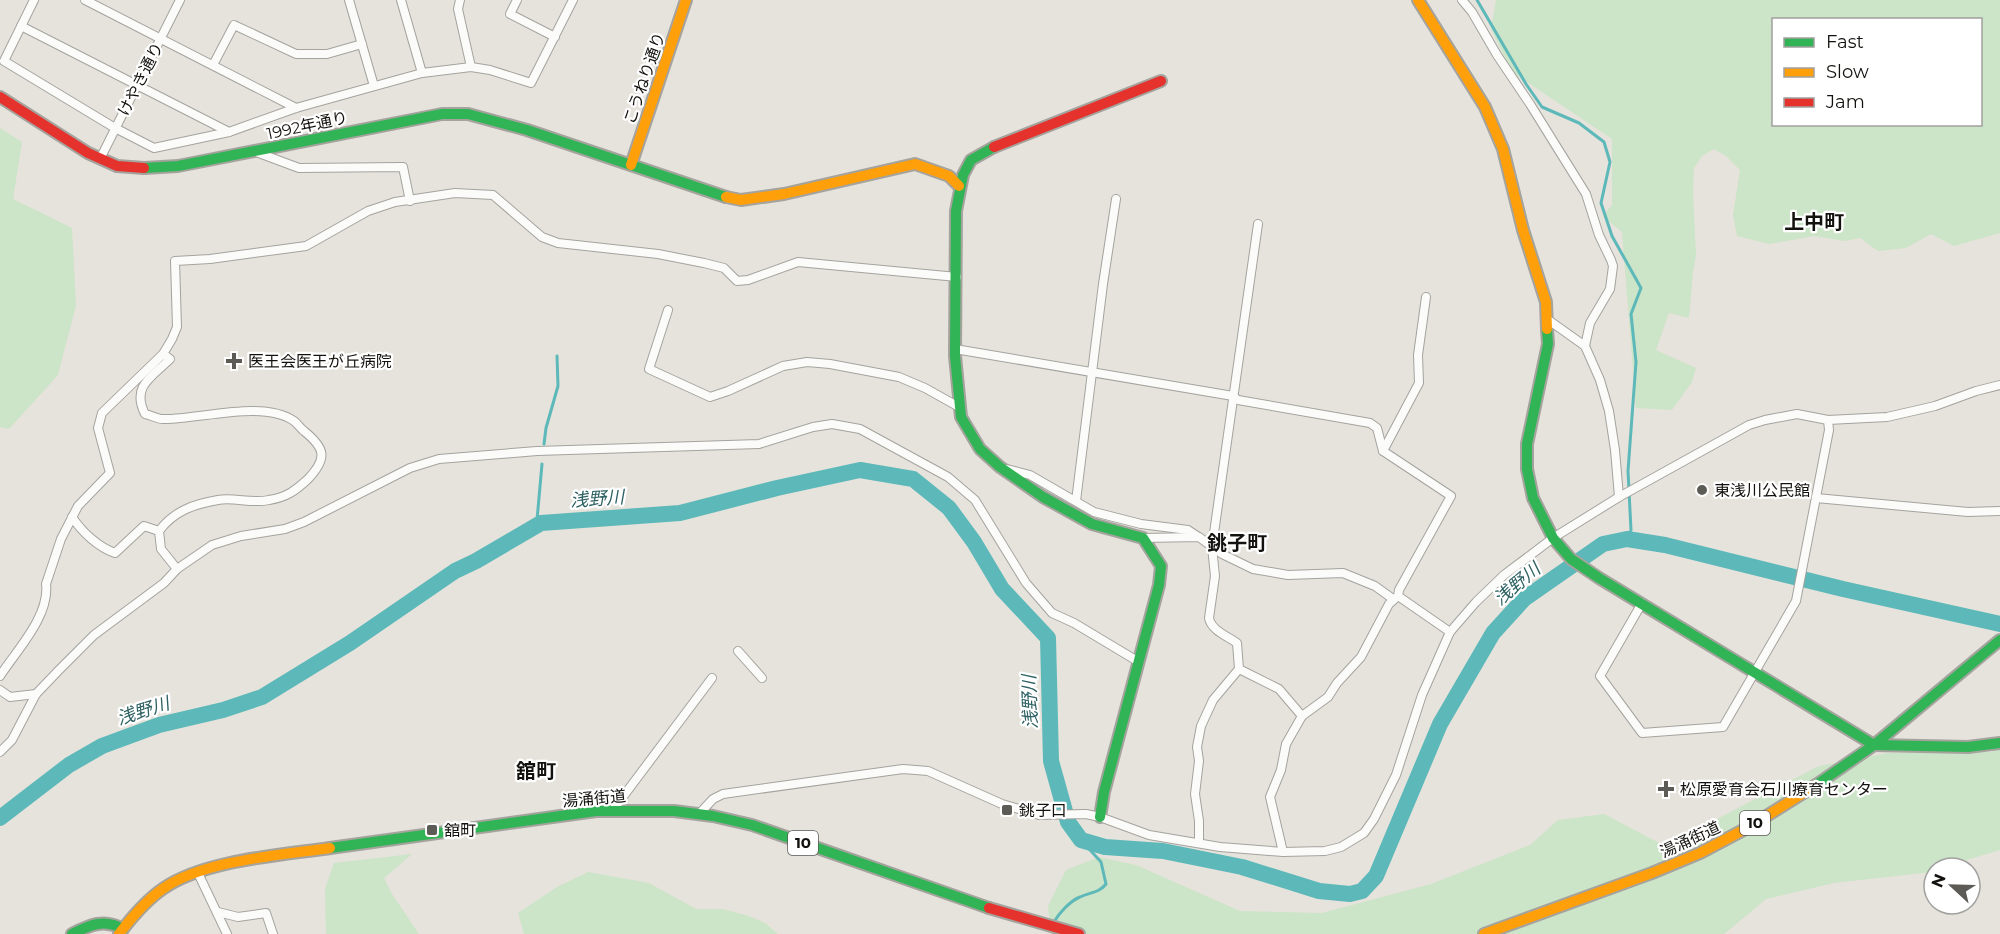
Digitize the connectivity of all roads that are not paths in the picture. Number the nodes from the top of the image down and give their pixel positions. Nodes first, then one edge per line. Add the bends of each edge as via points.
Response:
1 (34, 0) edge
2 (85, 0) edge
3 (180, 0) edge
4 (348, 0) edge
5 (401, 0) edge
6 (460, 0) edge
7 (517, 0) edge
8 (573, 0) edge
9 (686, 0) edge
10 (1418, 0) edge
11 (1462, 0) edge
12 (21, 26) junction
13 (555, 37) junction
14 (161, 38) junction
15 (362, 44) junction
16 (213, 65) junction
17 (471, 67) junction
18 (422, 74) junction
19 (1161, 81) dead end
20 (138, 84) junction
21 (374, 86) junction
22 (0, 97) edge
23 (297, 108) junction
24 (115, 128) junction
25 (229, 132) junction
26 (255, 151) junction
27 (100, 159) junction
28 (631, 165) junction
29 (959, 186) junction
30 (1116, 199) dead end
31 (410, 201) junction
32 (1258, 224) dead end
33 (957, 277) junction
34 (1426, 297) dead end
35 (668, 310) dead end
36 (1547, 319) junction
37 (1585, 346) junction
38 (955, 349) junction
39 (163, 354) junction
40 (1092, 371) junction
41 (2000, 385) edge
42 (1233, 396) junction
43 (959, 407) junction
44 (1828, 420) junction
45 (1383, 451) junction
46 (1000, 467) junction
47 (1621, 496) junction
48 (1816, 498) junction
49 (1076, 501) junction
50 (2000, 511) edge
51 (72, 517) junction
52 (159, 531) junction
53 (1199, 537) junction
54 (1143, 538) junction
55 (1553, 538) junction
56 (1212, 547) junction
57 (177, 569) junction
58 (1395, 597) junction
59 (1642, 603) junction
60 (1450, 632) junction
61 (2000, 640) edge
62 (738, 651) dead end
63 (1139, 662) junction
64 (1239, 669) junction
65 (1756, 671) junction
66 (0, 676) edge
67 (712, 678) dead end
68 (762, 678) dead end
69 (0, 690) edge
70 (36, 694) junction
71 (1302, 716) junction
72 (2000, 743) edge
73 (1874, 745) junction
74 (0, 752) edge
75 (613, 810) junction
76 (700, 813) junction
77 (1100, 817) junction
78 (1199, 843) junction
79 (1282, 852) junction
80 (198, 873) junction
81 (218, 912) junction
82 (124, 932) edge
83 (72, 934) edge
84 (227, 934) edge
85 (273, 934) edge
86 (1078, 934) edge
87 (1484, 934) edge

1 - 12 street
2 - 14 street
3 - 14 street, けやき通り
4 - 15 street
5 - 18 street
6 - 17 street via 458,9
7 - 13 street via 510,14
8 - 13 street
9 - 28 street, こうねり通り
10 - 36 street via 1485,107 1503,149 1546,302
11 - 37 street via 1586,194 1611,260 1610,289 1590,323
12 - 20 street
12 - 24 street via 4,61
13 - 17 street via 531,83
14 - 16 street
14 - 20 street, けやき通り
15 - 16 street via 327,54 296,54 234,25
15 - 21 street
16 - 23 street
17 - 18 street
18 - 21 street
19 - 29 street via 984,151 971,160
20 - 24 street, けやき通り
20 - 25 street
21 - 23 street
22 - 27 street, 1992年通り
23 - 25 street
24 - 25 street via 154,148
24 - 27 street, けやき通り
26 - 27 street, 1992年通り via 153,169 117,166
26 - 28 street, 1992年通り via 442,114 468,114
26 - 31 street via 299,168 403,167
28 - 29 street, 1992年通り via 741,200 915,164 949,176
29 - 33 street
30 - 40 street
31 - 33 street via 455,193 493,195 542,237 558,243 704,263 724,268 736,280 748,280 798,262
31 - 39 street via 368,211 306,246 175,261 177,327
32 - 42 street
33 - 38 street
34 - 45 street via 1418,355 1419,383
35 - 43 street via 649,369 710,397 783,366 807,362 899,377
36 - 37 street
36 - 55 street via 1548,344 1527,444 1527,470 1533,498
37 - 47 street via 1609,411
38 - 40 street
38 - 43 street
39 - 51 street via 102,413 98,428 110,472
39 - 52 street via 170,359 139,393 145,414 161,419 251,412 276,414 294,421 312,436 322,459 294,493 255,502 221,499 184,510 169,518
40 - 42 street
40 - 49 street
41 - 44 street via 1887,417
42 - 45 street via 1370,423 1377,428
42 - 56 street
43 - 46 street via 973,440
44 - 47 street via 1797,414 1749,425
44 - 48 street via 1830,430
45 - 58 street via 1451,496
46 - 49 street via 1030,475
46 - 54 street via 1042,497 1092,524
47 - 55 street
48 - 50 street via 1968,512
48 - 65 street via 1796,601
49 - 53 street via 1094,512 1188,530
51 - 52 street via 80,529 115,553 144,526
51 - 66 street via 46,584 37,623
52 - 57 street via 161,549
53 - 54 street
53 - 56 street
54 - 63 street via 1161,566 1161,575
55 - 59 street via 1571,560
55 - 60 street via 1504,575
56 - 58 street via 1253,568 1288,575 1343,573
56 - 64 street via 1215,576 1210,623 1237,643
57 - 63 street via 212,545 304,522 410,468 439,459 537,451 759,444 832,424 860,429 948,477 975,500 1026,583 1053,613
57 - 70 street via 164,583 94,634
58 - 60 street
58 - 71 street via 1361,657 1328,697
59 - 65 street
59 - 65 street via 1600,676 1642,733 1723,727
60 - 79 street via 1422,695 1396,775 1364,833 1341,847 1325,851
61 - 73 street, 湯涌街道 / 10
62 - 68 street
63 - 77 street
64 - 71 street via 1279,689
64 - 78 street via 1213,700 1201,726 1195,794
65 - 73 street
67 - 75 street
69 - 70 street via 10,697
70 - 74 street via 12,740
71 - 79 street via 1286,744 1270,797
72 - 73 street via 1968,747
73 - 87 street, 湯涌街道 / 10 via 1749,827 1700,853
75 - 76 street, 湯涌街道 / 10
75 - 80 street, 湯涌街道 / 10 via 270,856
76 - 77 street via 723,794 903,769 928,771 1002,804 1039,815
76 - 86 street, 湯涌街道 / 10 via 752,825 978,905
77 - 78 street via 1149,835
78 - 79 street
80 - 81 street
80 - 82 street, 湯涌街道 / 10 via 173,882 147,901
81 - 84 street
81 - 85 street via 238,917 266,913
82 - 83 street via 114,922 100,922

